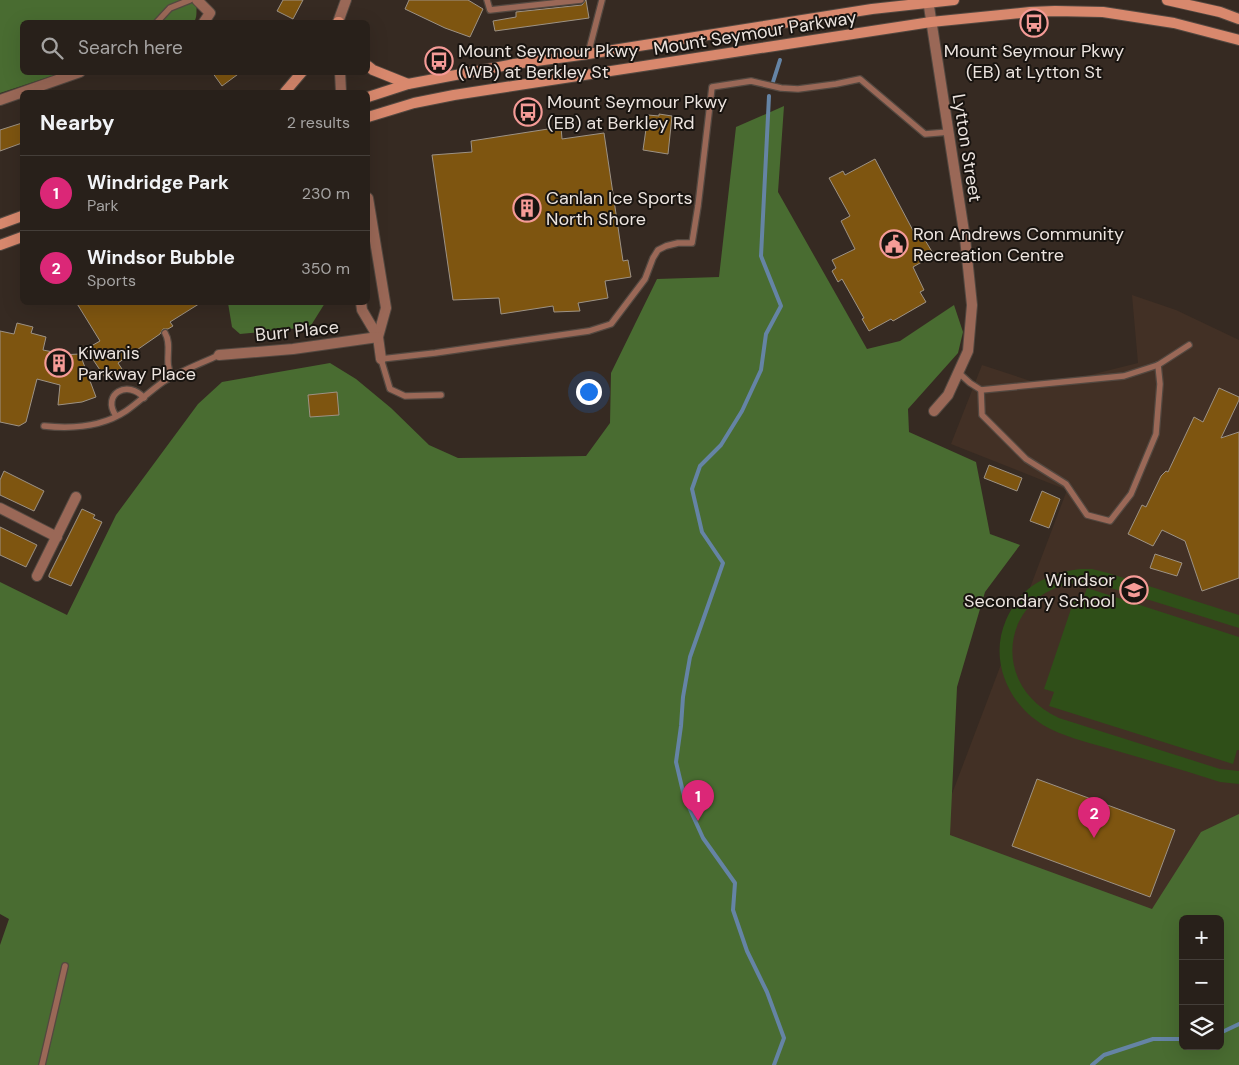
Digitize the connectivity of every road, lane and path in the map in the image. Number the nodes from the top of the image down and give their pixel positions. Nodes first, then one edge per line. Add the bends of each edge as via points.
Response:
1 (190, 0) edge
2 (196, 0) edge
3 (346, 0) edge
4 (487, 0) edge
5 (581, 0) edge
6 (602, 0) edge
7 (954, 0) edge
8 (1167, 0) edge
9 (928, 1) edge
10 (1239, 19) edge
11 (159, 20) edge
12 (205, 20) edge
13 (339, 20) edge
14 (931, 22) junction
15 (1239, 40) edge
16 (588, 54) junction
17 (370, 68) edge
18 (71, 75) edge
19 (299, 75) edge
20 (340, 75) edge
21 (408, 84) junction
22 (29, 90) edge
23 (287, 90) edge
24 (342, 90) edge
25 (20, 93) edge
26 (370, 96) edge
27 (0, 100) edge
28 (370, 116) edge
29 (949, 132) junction
30 (370, 210) edge
31 (20, 217) edge
32 (0, 224) edge
33 (20, 238) edge
34 (0, 245) edge
35 (361, 305) edge
36 (165, 333) dead end
37 (378, 338) junction
38 (1189, 345) dead end
39 (218, 355) joint
40 (381, 359) junction
41 (1158, 365) junction
42 (959, 373) junction
43 (172, 376) junction
44 (981, 390) junction
45 (441, 395) dead end
46 (144, 398) junction
47 (934, 411) dead end
48 (116, 416) junction
49 (44, 426) dead end
50 (76, 496) dead end
51 (0, 508) edge
52 (57, 537) junction
53 (37, 576) dead end
54 (65, 966) dead end
55 (42, 1065) edge

1 - 11 lane via 170,8
2 - 12 street via 210,13
3 - 13 street
4 - 5 lane via 490,10
6 - 16 lane
7 - 9 main road, Mount Seymour Parkway
8 - 10 main road
9 - 14 street, Lytton Street
9 - 16 main road, Mount Seymour Parkway
14 - 15 main road, Mount Seymour Parkway via 1055,11 1103,12 1174,23
14 - 28 main road, Mount Seymour Parkway via 454,95
14 - 29 street, Lytton Street
16 - 21 main road, Mount Seymour Parkway
17 - 21 main road
18 - 22 street
19 - 23 main road
20 - 24 street
21 - 26 main road, Mount Seymour Parkway
25 - 27 street
29 - 40 lane via 925,134 860,79 798,88 781,88 751,81 712,87 692,243 678,243 658,250 645,279 611,324 589,331
29 - 42 street, Lytton Street via 972,305 968,351
30 - 37 street via 386,308
31 - 32 main road
33 - 34 main road
35 - 37 street
36 - 43 lane via 168,370
37 - 39 street, Burr Place
37 - 40 street
38 - 41 lane
39 - 43 lane
40 - 45 lane via 390,388 406,396
41 - 44 lane via 1124,376
41 - 44 lane via 1160,384 1156,434 1130,494 1110,521 1087,515 1066,484 1026,459 982,415
42 - 44 lane
42 - 47 street, Lytton Street via 948,395
43 - 46 lane
46 - 48 lane
46 - 48 lane via 127,388 119,392 110,402
48 - 49 lane via 81,426
50 - 52 street
51 - 52 street
52 - 53 street
54 - 55 lane

